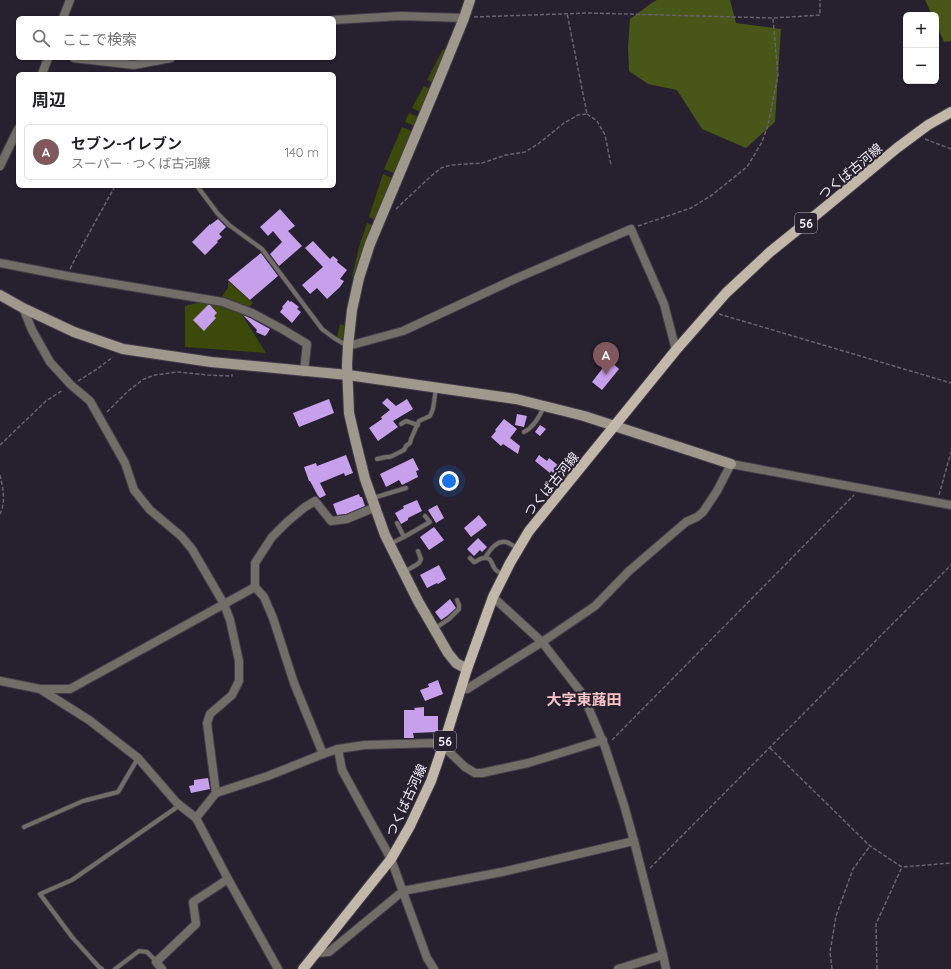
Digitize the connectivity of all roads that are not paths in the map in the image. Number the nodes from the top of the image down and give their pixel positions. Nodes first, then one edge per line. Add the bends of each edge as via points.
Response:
1 (70, 0) edge
2 (470, 0) edge
3 (64, 16) edge
4 (464, 18) junction
5 (336, 20) edge
6 (47, 60) edge
7 (91, 60) edge
8 (160, 60) edge
9 (43, 72) edge
10 (951, 112) edge
11 (16, 133) edge
12 (0, 166) edge
13 (199, 188) edge
14 (0, 263) edge
15 (0, 295) edge
16 (23, 308) junction
17 (348, 346) junction
18 (676, 350) junction
19 (304, 372) junction
20 (348, 375) junction
21 (436, 388) junction
22 (544, 406) junction
23 (401, 424) dead end
24 (418, 425) junction
25 (615, 426) junction
26 (524, 432) dead end
27 (377, 459) dead end
28 (731, 464) junction
29 (406, 488) dead end
30 (374, 503) junction
31 (951, 505) edge
32 (425, 516) dead end
33 (397, 523) dead end
34 (404, 538) junction
35 (390, 545) junction
36 (519, 548) junction
37 (418, 551) dead end
38 (470, 558) dead end
39 (485, 558) junction
40 (404, 572) junction
41 (504, 575) junction
42 (255, 587) junction
43 (493, 597) junction
44 (457, 600) dead end
45 (224, 604) junction
46 (434, 630) junction
47 (542, 642) junction
48 (467, 669) junction
49 (0, 680) edge
50 (461, 688) junction
51 (40, 689) junction
52 (604, 744) junction
53 (443, 746) junction
54 (338, 750) junction
55 (323, 754) junction
56 (138, 758) junction
57 (216, 793) junction
58 (180, 805) junction
59 (196, 818) junction
60 (24, 827) dead end
61 (634, 841) junction
62 (391, 859) junction
63 (228, 879) junction
64 (403, 891) junction
65 (316, 953) junction
66 (663, 956) junction
67 (156, 961) junction
68 (102, 969) edge
69 (115, 969) edge
70 (162, 969) edge
71 (278, 969) edge
72 (303, 969) edge
73 (434, 969) edge
74 (618, 969) edge
75 (666, 969) edge

1 - 3 street
2 - 4 street
4 - 5 street via 400,16
4 - 17 street via 370,244 352,310
6 - 9 street
7 - 8 street via 134,65
10 - 18 main road, つくば古河線 / 56 via 897,148 770,252 726,293
11 - 12 street
13 - 17 lane via 229,225 262,249 322,329
14 - 19 street via 223,302 252,313 307,344
15 - 16 street
16 - 19 street via 74,332 123,349
16 - 45 street via 50,362 90,401 125,463 134,490 150,510 181,536 192,549
17 - 18 street via 403,331 630,228 664,304
17 - 20 street
18 - 25 main road, つくば古河線 / 56
19 - 20 street
20 - 21 street
20 - 30 street via 351,420 365,479
21 - 22 street via 516,399
21 - 24 lane via 430,416 419,421
22 - 25 street
22 - 26 lane via 531,427
23 - 24 lane via 406,421
24 - 27 lane via 404,450 390,457
25 - 28 street
25 - 36 main road, つくば古河線 / 56 via 529,531
28 - 31 street
28 - 47 street via 703,512 686,522 629,571 595,606
29 - 30 lane
30 - 35 street
30 - 42 street via 347,519 330,521 315,501 305,507 272,537 256,563
32 - 34 lane via 430,522
33 - 34 lane
34 - 35 lane
35 - 40 street
36 - 39 lane via 500,542
36 - 41 main road, つくば古河線 / 56
37 - 40 lane via 421,559 419,563
38 - 39 lane via 474,562
39 - 41 lane via 492,562 493,568
40 - 46 street
41 - 43 main road, つくば古河線 / 56
42 - 45 street
42 - 55 street via 264,597 273,618 294,683
43 - 47 street
43 - 48 main road, つくば古河線 / 56
44 - 46 lane via 459,609
45 - 51 street via 70,689
45 - 57 street via 239,661 239,681 232,695 210,714 207,723
46 - 48 street via 453,660
47 - 50 street via 467,689
47 - 52 street via 581,692
48 - 50 main road, つくば古河線 / 56
49 - 51 street
50 - 53 main road, つくば古河線 / 56
51 - 56 street via 89,720
52 - 53 street via 482,773 475,773 465,767
52 - 61 street
53 - 54 street via 435,743 365,745
53 - 62 main road, つくば古河線 / 56 via 431,781
54 - 55 street
54 - 62 street via 342,770
55 - 57 street
56 - 58 street
56 - 60 lane via 118,792 83,801
57 - 59 street
58 - 59 street
58 - 68 lane via 72,880 40,894 72,937
59 - 63 street
61 - 64 street via 502,872
61 - 66 street
62 - 64 street
62 - 65 main road, つくば古河線 / 56
63 - 67 street via 193,902 196,924
63 - 71 street
64 - 65 street via 329,952
64 - 73 street via 427,958
65 - 72 main road, つくば古河線 / 56
66 - 74 street
66 - 75 street
67 - 69 lane via 146,952 139,950
67 - 70 street

